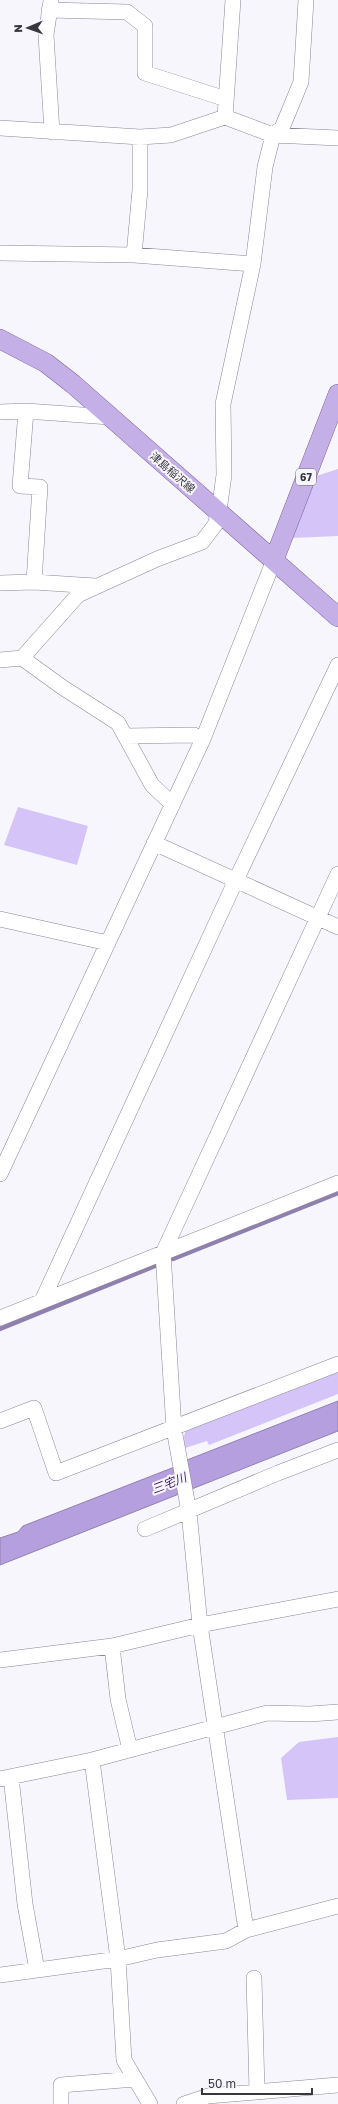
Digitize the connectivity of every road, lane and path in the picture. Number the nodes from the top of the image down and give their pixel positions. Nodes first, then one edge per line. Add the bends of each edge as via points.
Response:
1 (233, 0) edge
2 (306, 0) edge
3 (50, 5) edge
4 (226, 99) junction
5 (225, 118) junction
6 (0, 128) edge
7 (52, 132) junction
8 (273, 135) junction
9 (140, 138) junction
10 (338, 138) edge
11 (0, 253) edge
12 (134, 255) junction
13 (253, 264) junction
14 (0, 339) edge
15 (338, 394) edge
16 (26, 411) junction
17 (0, 412) edge
18 (110, 417) junction
19 (219, 512) junction
20 (274, 560) junction
21 (34, 582) junction
22 (0, 583) edge
23 (98, 586) junction
24 (338, 617) edge
25 (22, 658) junction
26 (0, 660) edge
27 (338, 665) edge
28 (125, 736) junction
29 (203, 739) junction
30 (172, 804) junction
31 (154, 843) junction
32 (338, 874) edge
33 (236, 880) junction
34 (318, 918) junction
35 (0, 919) edge
36 (338, 927) edge
37 (108, 943) junction
38 (0, 1174) edge
39 (338, 1183) edge
40 (163, 1253) junction
41 (42, 1302) junction
42 (0, 1318) edge
43 (338, 1364) edge
44 (0, 1421) edge
45 (175, 1436) junction
46 (338, 1450) edge
47 (188, 1509) junction
48 (145, 1529) dead end
49 (338, 1599) edge
50 (200, 1625) junction
51 (112, 1646) junction
52 (0, 1660) edge
53 (338, 1712) edge
54 (215, 1728) junction
55 (130, 1750) junction
56 (92, 1760) junction
57 (6, 1778) edge
58 (338, 1906) edge
59 (246, 1930) junction
60 (118, 1959) junction
61 (37, 1970) junction
62 (0, 1975) edge
63 (254, 1978) dead end
64 (135, 2079) junction
65 (338, 2085) edge
66 (257, 2091) junction
67 (61, 2104) edge
68 (150, 2104) edge
69 (184, 2104) edge

1 - 4 street
2 - 8 street via 301,82 282,128
3 - 4 street via 127,12 145,26 145,73
3 - 7 street via 46,35
4 - 5 street
5 - 8 street
5 - 9 street via 171,135
6 - 7 street
7 - 9 street
8 - 10 street
8 - 13 street via 265,167
9 - 12 street via 140,190
11 - 12 street
12 - 13 street
13 - 19 street via 223,404 224,476
14 - 18 main road, 津島稲沢線 via 46,363 74,384
15 - 20 main road, 67
16 - 17 street
16 - 18 street
16 - 21 street via 20,486 40,487
18 - 19 main road, 津島稲沢線
19 - 20 main road, 津島稲沢線
19 - 23 street via 215,525 202,542 157,558
20 - 24 main road, 津島稲沢線
20 - 29 street
21 - 22 street
21 - 23 street
23 - 25 street via 78,595
25 - 26 street
25 - 28 street via 118,723
27 - 33 street
28 - 29 street via 194,735
28 - 30 street via 152,785
29 - 30 street
30 - 31 street
31 - 33 street
31 - 37 street
32 - 34 street
33 - 34 street
33 - 41 street
34 - 36 street
34 - 40 street
35 - 37 street
37 - 38 street
39 - 40 street
40 - 41 street
40 - 45 street
41 - 42 street
43 - 45 street via 285,1384
44 - 45 street via 34,1408 56,1473
45 - 47 street
46 - 47 street
47 - 48 street
47 - 50 street
49 - 50 street
50 - 51 street
50 - 54 street
51 - 52 street
51 - 55 street via 118,1699
53 - 54 street via 267,1713
54 - 55 street
54 - 59 street
55 - 56 street
56 - 57 street
56 - 60 street
57 - 61 street
58 - 59 street
59 - 60 street via 226,1941 157,1950
60 - 61 street
60 - 64 street via 124,2060
61 - 62 street
63 - 66 street
64 - 67 street via 61,2085
64 - 68 street
65 - 66 street
66 - 69 street via 208,2096

